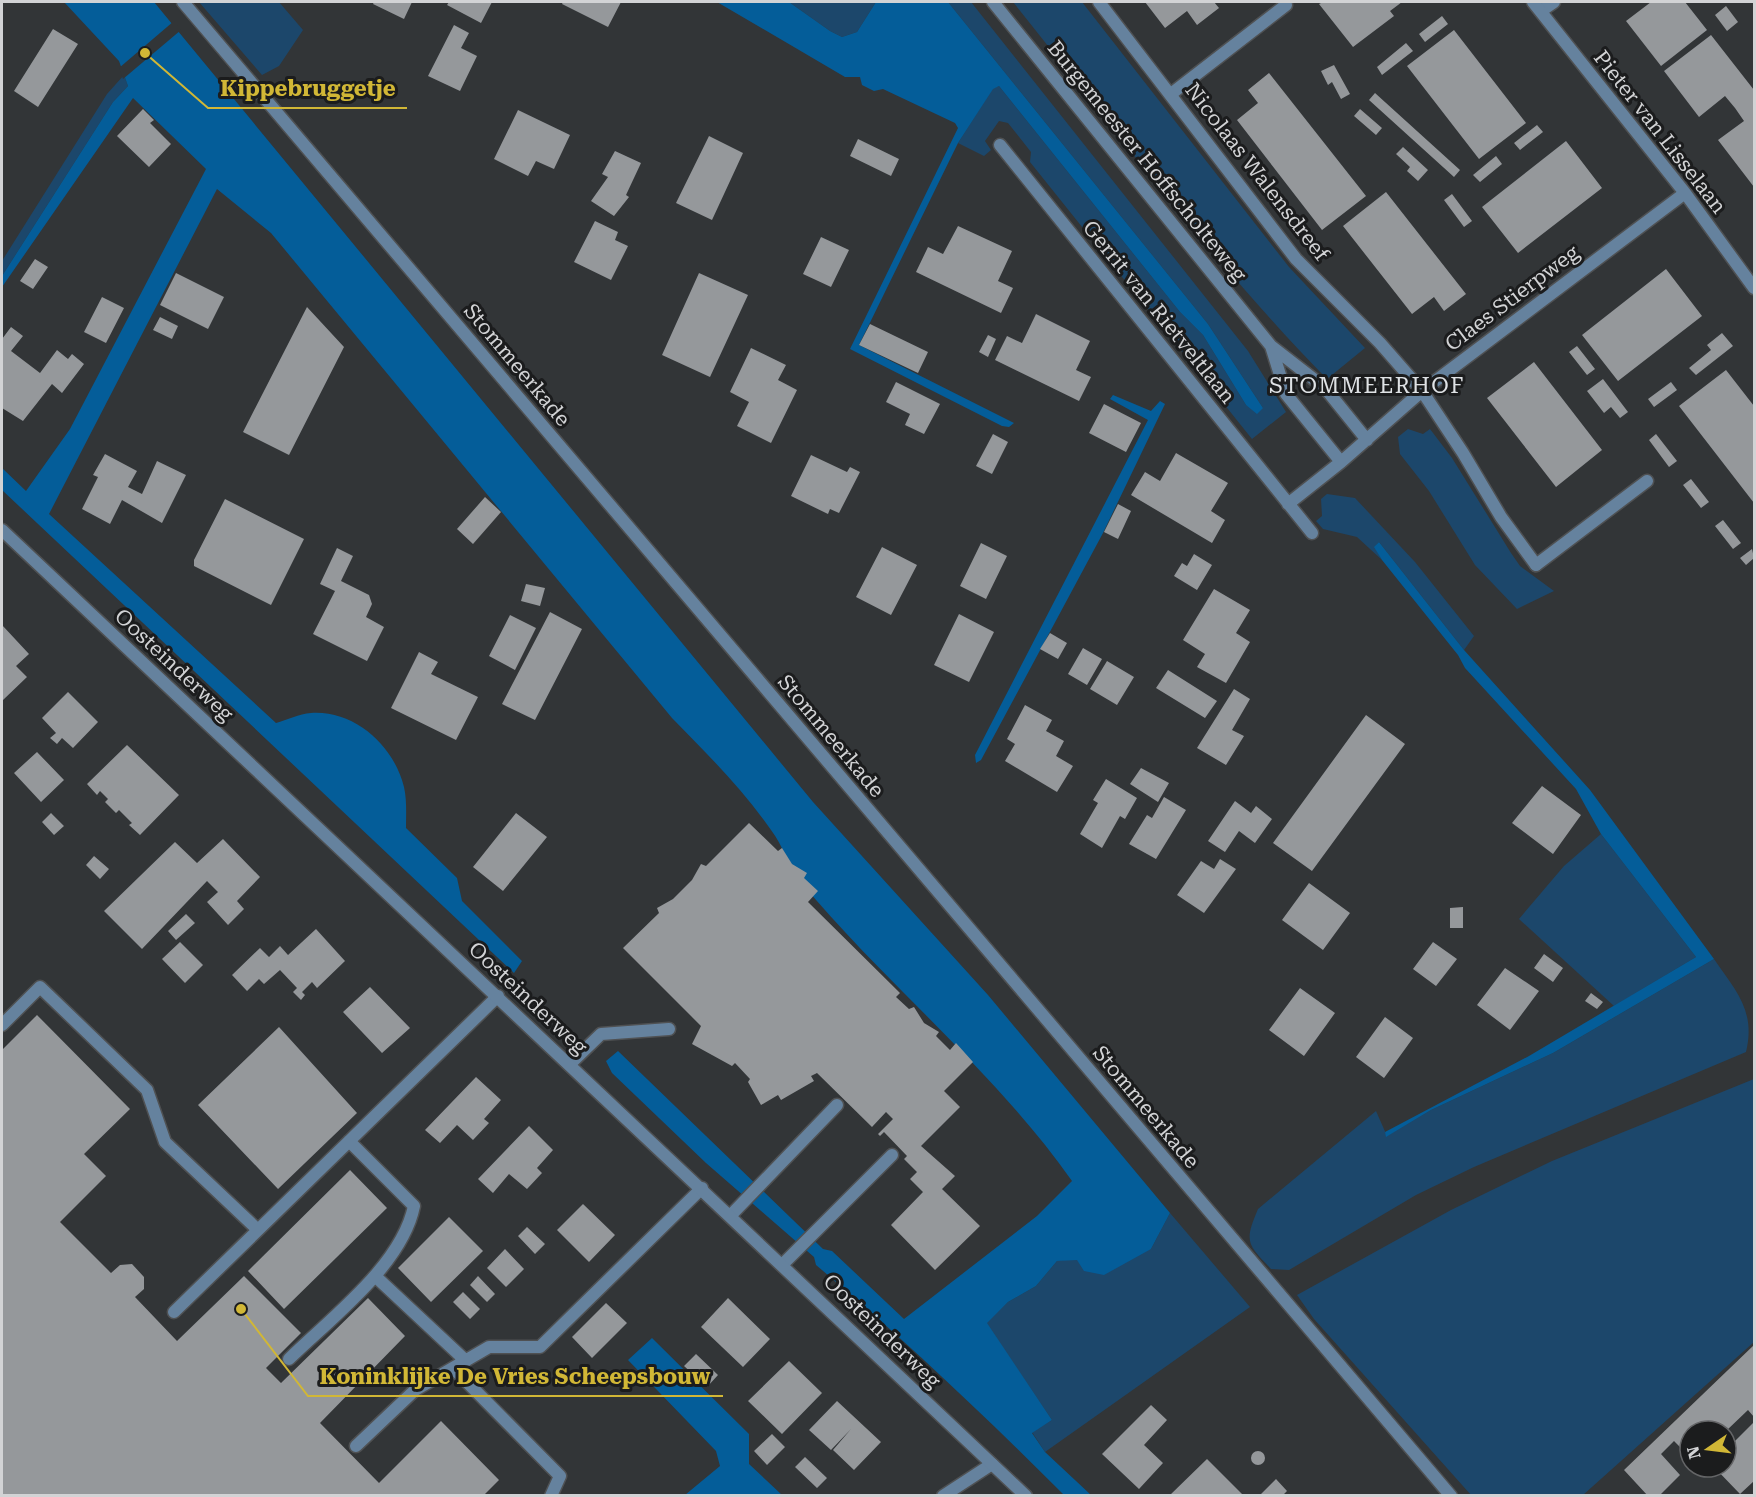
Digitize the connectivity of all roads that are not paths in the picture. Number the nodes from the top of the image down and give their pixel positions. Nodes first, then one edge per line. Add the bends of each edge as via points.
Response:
1 (183, 2) edge
2 (993, 2) edge
3 (1099, 2) edge
4 (1554, 2) edge
5 (1286, 5) dead end
6 (1537, 6) edge
7 (1171, 94) junction
8 (1000, 145) dead end
9 (1685, 193) junction
10 (1755, 288) edge
11 (1271, 346) junction
12 (1422, 391) junction
13 (1367, 440) junction
14 (1341, 462) junction
15 (1647, 481) dead end
16 (1288, 504) junction
17 (2, 530) edge
18 (1312, 533) dead end
19 (498, 996) junction
20 (2, 1025) edge
21 (669, 1029) dead end
22 (570, 1064) junction
23 (837, 1105) dead end
24 (349, 1142) junction
25 (892, 1155) dead end
26 (702, 1188) junction
27 (731, 1215) junction
28 (258, 1230) junction
29 (783, 1264) junction
30 (375, 1276) junction
31 (174, 1312) dead end
32 (289, 1359) dead end
33 (466, 1360) junction
34 (453, 1368) junction
35 (356, 1446) dead end
36 (992, 1464) junction
37 (551, 1496) edge
38 (943, 1496) edge
39 (1026, 1496) edge
40 (1450, 1496) edge

1 - 40 street, Stommeerkade
2 - 11 street, Burgemeester Hoffscholteweg
3 - 7 street, Nicolaas Walensdreef
4 - 6 street
5 - 7 street
6 - 9 street, Pieter van Lisselaan
7 - 12 street, Nicolaas Walensdreef via 1296,259
8 - 16 street, Gerrit van Rietveltlaan
9 - 10 street, Pieter van Lisselaan
9 - 12 street, Claes Stierpweg
11 - 13 street, Burgemeester Hoffscholteweg via 1325,388
11 - 14 street, Burgemeester Hoffscholteweg via 1286,394
12 - 13 street, Claes Stierpweg
12 - 15 street, Nicolaas Walensdreef via 1536,565
13 - 14 street, Claes Stierpweg
14 - 16 street
16 - 18 street, Gerrit van Rietveltlaan
17 - 19 street, Oosteinderweg
19 - 22 street, Oosteinderweg
19 - 24 street
20 - 28 street via 40,987 147,1090 165,1142
21 - 22 street via 601,1034
22 - 26 street, Oosteinderweg
23 - 27 street
24 - 28 street
24 - 30 street via 414,1206 410,1226
25 - 29 street
26 - 27 street, Oosteinderweg
26 - 33 street via 540,1347 489,1347
27 - 29 street, Oosteinderweg
28 - 31 street
29 - 36 street, Oosteinderweg
30 - 32 street
30 - 33 street
33 - 34 street
34 - 35 street via 415,1390
34 - 37 street via 560,1476
36 - 38 street
36 - 39 street, Oosteinderweg

